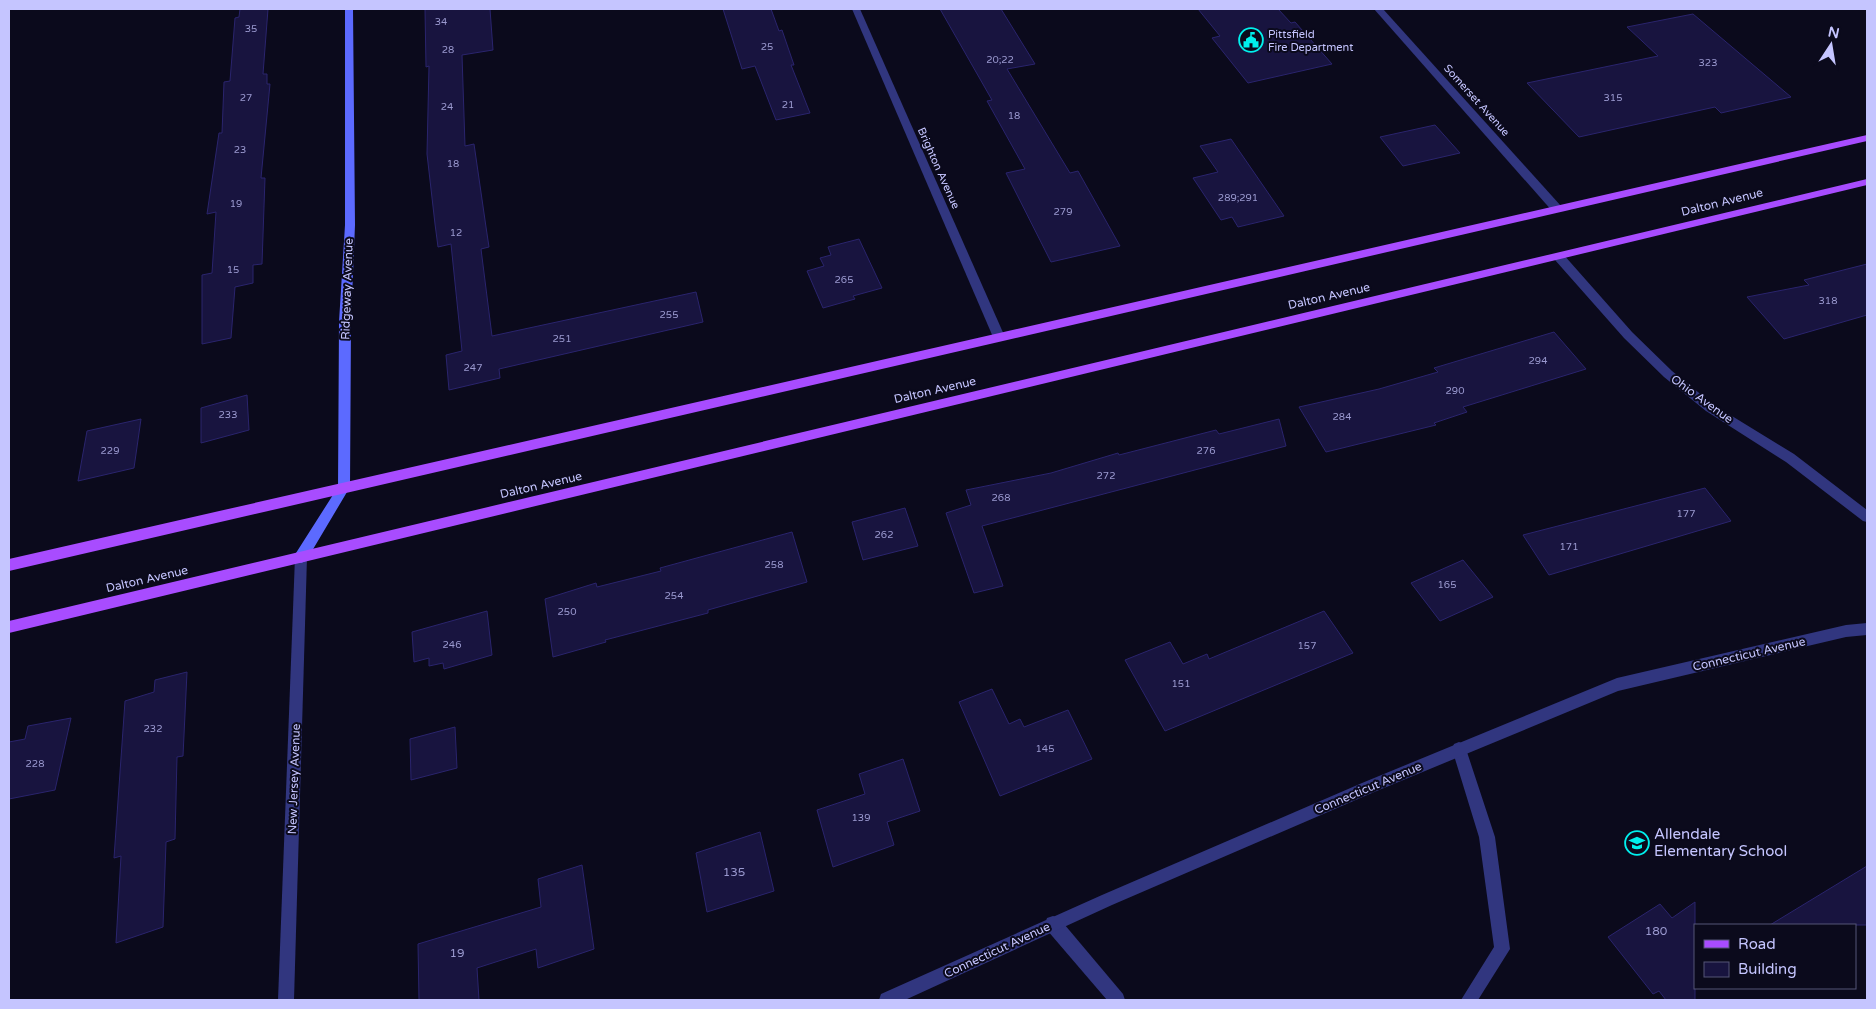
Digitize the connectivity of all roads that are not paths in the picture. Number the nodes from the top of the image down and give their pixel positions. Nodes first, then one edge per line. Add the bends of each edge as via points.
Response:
1 (349, 9) edge
2 (856, 9) edge
3 (1378, 9) edge
4 (1867, 138) edge
5 (1867, 182) edge
6 (1557, 209) junction
7 (1559, 257) junction
8 (999, 337) junction
9 (344, 487) junction
10 (1867, 517) edge
11 (301, 557) junction
12 (9, 565) edge
13 (9, 627) edge
14 (1867, 629) edge
15 (1460, 749) junction
16 (1053, 924) junction
17 (286, 1000) edge
18 (887, 1000) edge
19 (1117, 1000) edge
20 (1469, 1000) edge

1 - 9 street, Ridgeway Avenue via 350,225 345,322
2 - 8 street, Brighton Avenue
3 - 6 street, Somerset Avenue
4 - 6 main road
5 - 7 main road, Dalton Avenue
6 - 8 main road
7 - 10 street, Ohio Avenue via 1628,335 1668,374 1710,408 1790,458
7 - 11 main road, Dalton Avenue
8 - 9 main road
9 - 11 street, Ridgeway Avenue via 332,512
9 - 12 main road
11 - 13 main road, Dalton Avenue
11 - 17 street, New Jersey Avenue
14 - 15 street, Connecticut Avenue via 1617,685
15 - 16 street, Connecticut Avenue
15 - 20 street via 1487,837 1502,949
16 - 18 street, Connecticut Avenue
16 - 19 street

